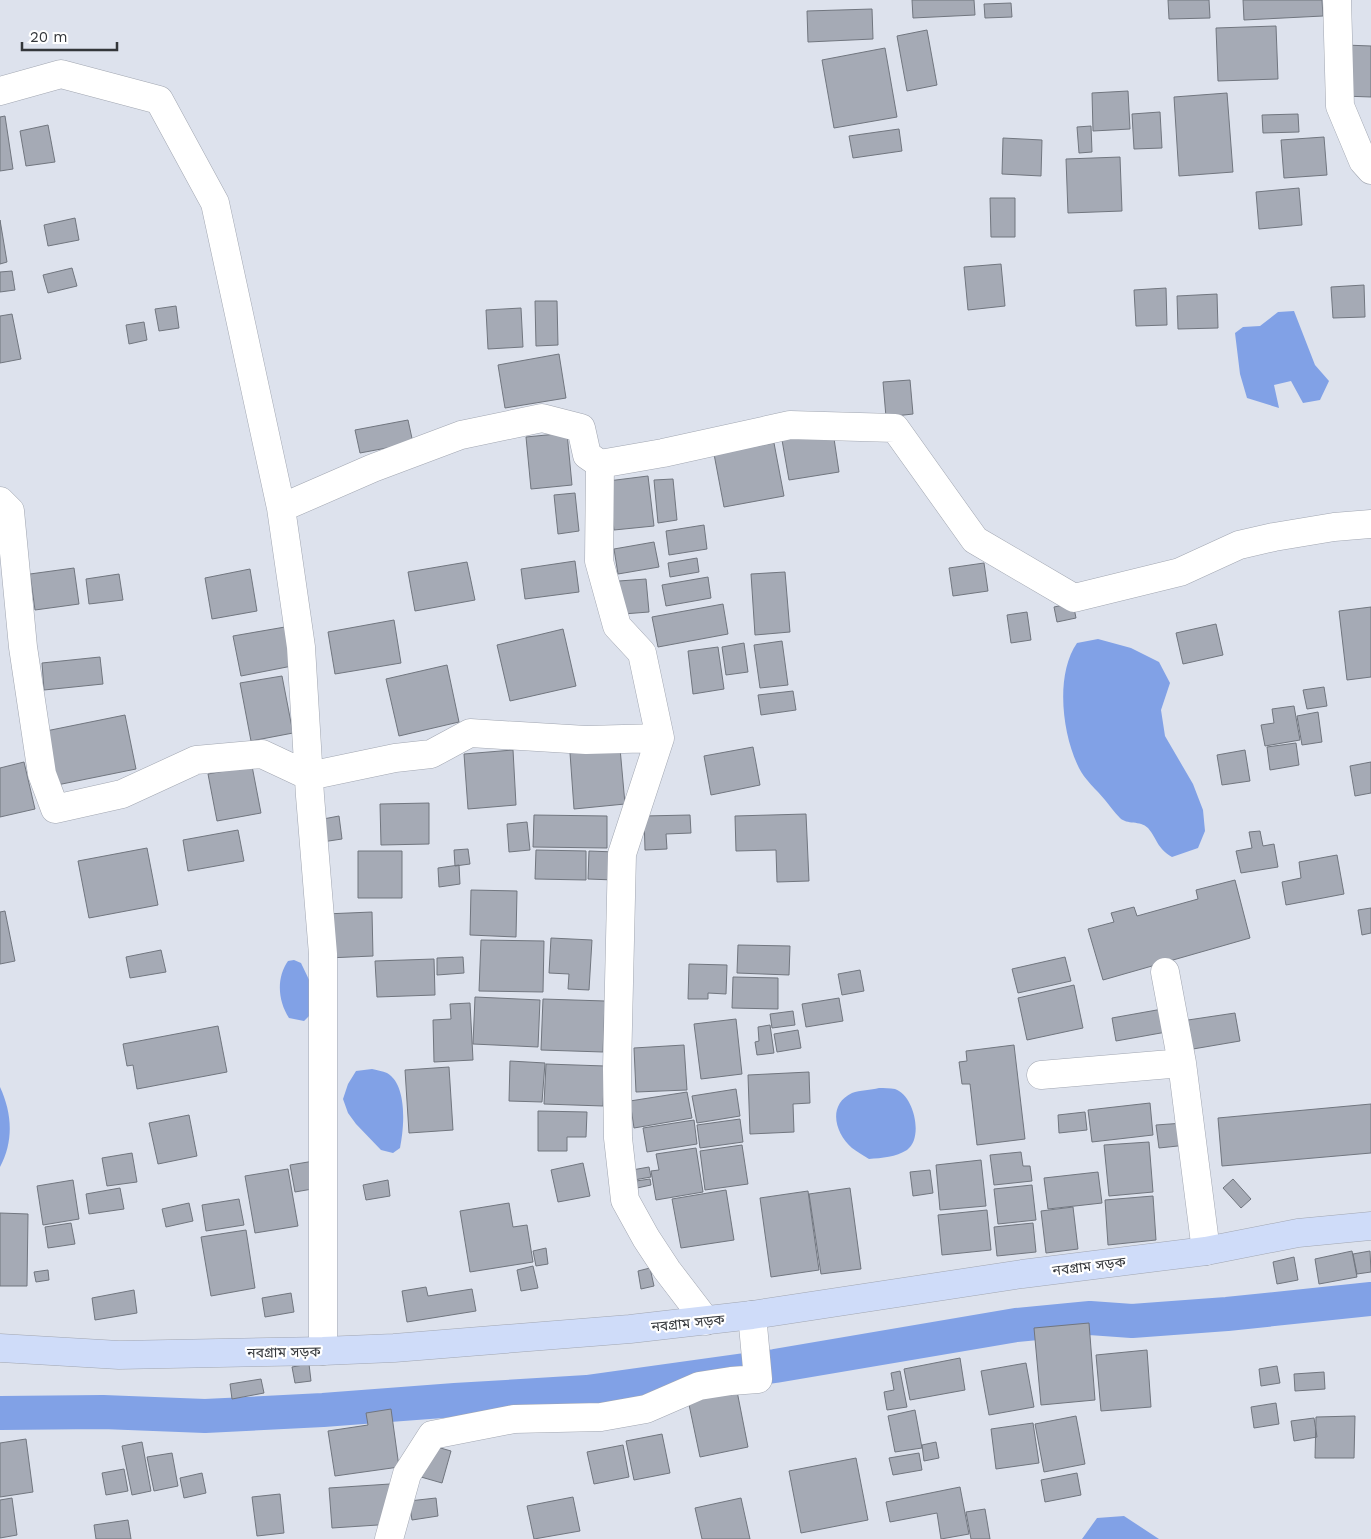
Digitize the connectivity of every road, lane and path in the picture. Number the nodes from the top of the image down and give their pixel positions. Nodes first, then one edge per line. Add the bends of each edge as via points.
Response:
1 (1337, 0) edge
2 (0, 91) edge
3 (1371, 170) edge
4 (600, 464) junction
5 (0, 501) edge
6 (282, 508) junction
7 (1371, 524) edge
8 (660, 738) junction
9 (309, 776) junction
10 (1165, 972) dead end
11 (1182, 1063) junction
12 (1041, 1075) dead end
13 (1371, 1226) edge
14 (1206, 1251) junction
15 (752, 1315) junction
16 (706, 1320) junction
17 (0, 1348) edge
18 (323, 1351) junction
19 (389, 1539) edge

1 - 3 street via 1340,106 1363,162
2 - 6 street via 62,74 159,100 215,203
4 - 6 street via 587,455 581,428 542,418 461,435 373,468
4 - 7 street via 790,425 895,428 975,540 1074,598 1180,572 1239,545 1334,527
4 - 8 street via 599,561 617,626 642,653
5 - 9 street via 10,511 23,647 42,774 55,809 122,794 196,760 262,754
6 - 9 street via 301,647
8 - 9 street via 586,740 470,733 431,754
8 - 16 street via 622,854 618,1138 625,1200 667,1270
9 - 18 street via 323,954
10 - 11 street
11 - 12 street
11 - 14 street
13 - 14 main road, নবগ্রাম সড়ক via 1298,1233
14 - 15 main road, নবগ্রাম সড়ক via 1022,1274
15 - 16 main road, নবগ্রাম সড়ক
15 - 19 street via 758,1379 699,1386 646,1409 601,1417 514,1419 432,1435 407,1474
16 - 18 main road, নবগ্রাম সড়ক via 404,1348
17 - 18 main road, নবগ্রাম সড়ক via 119,1355

